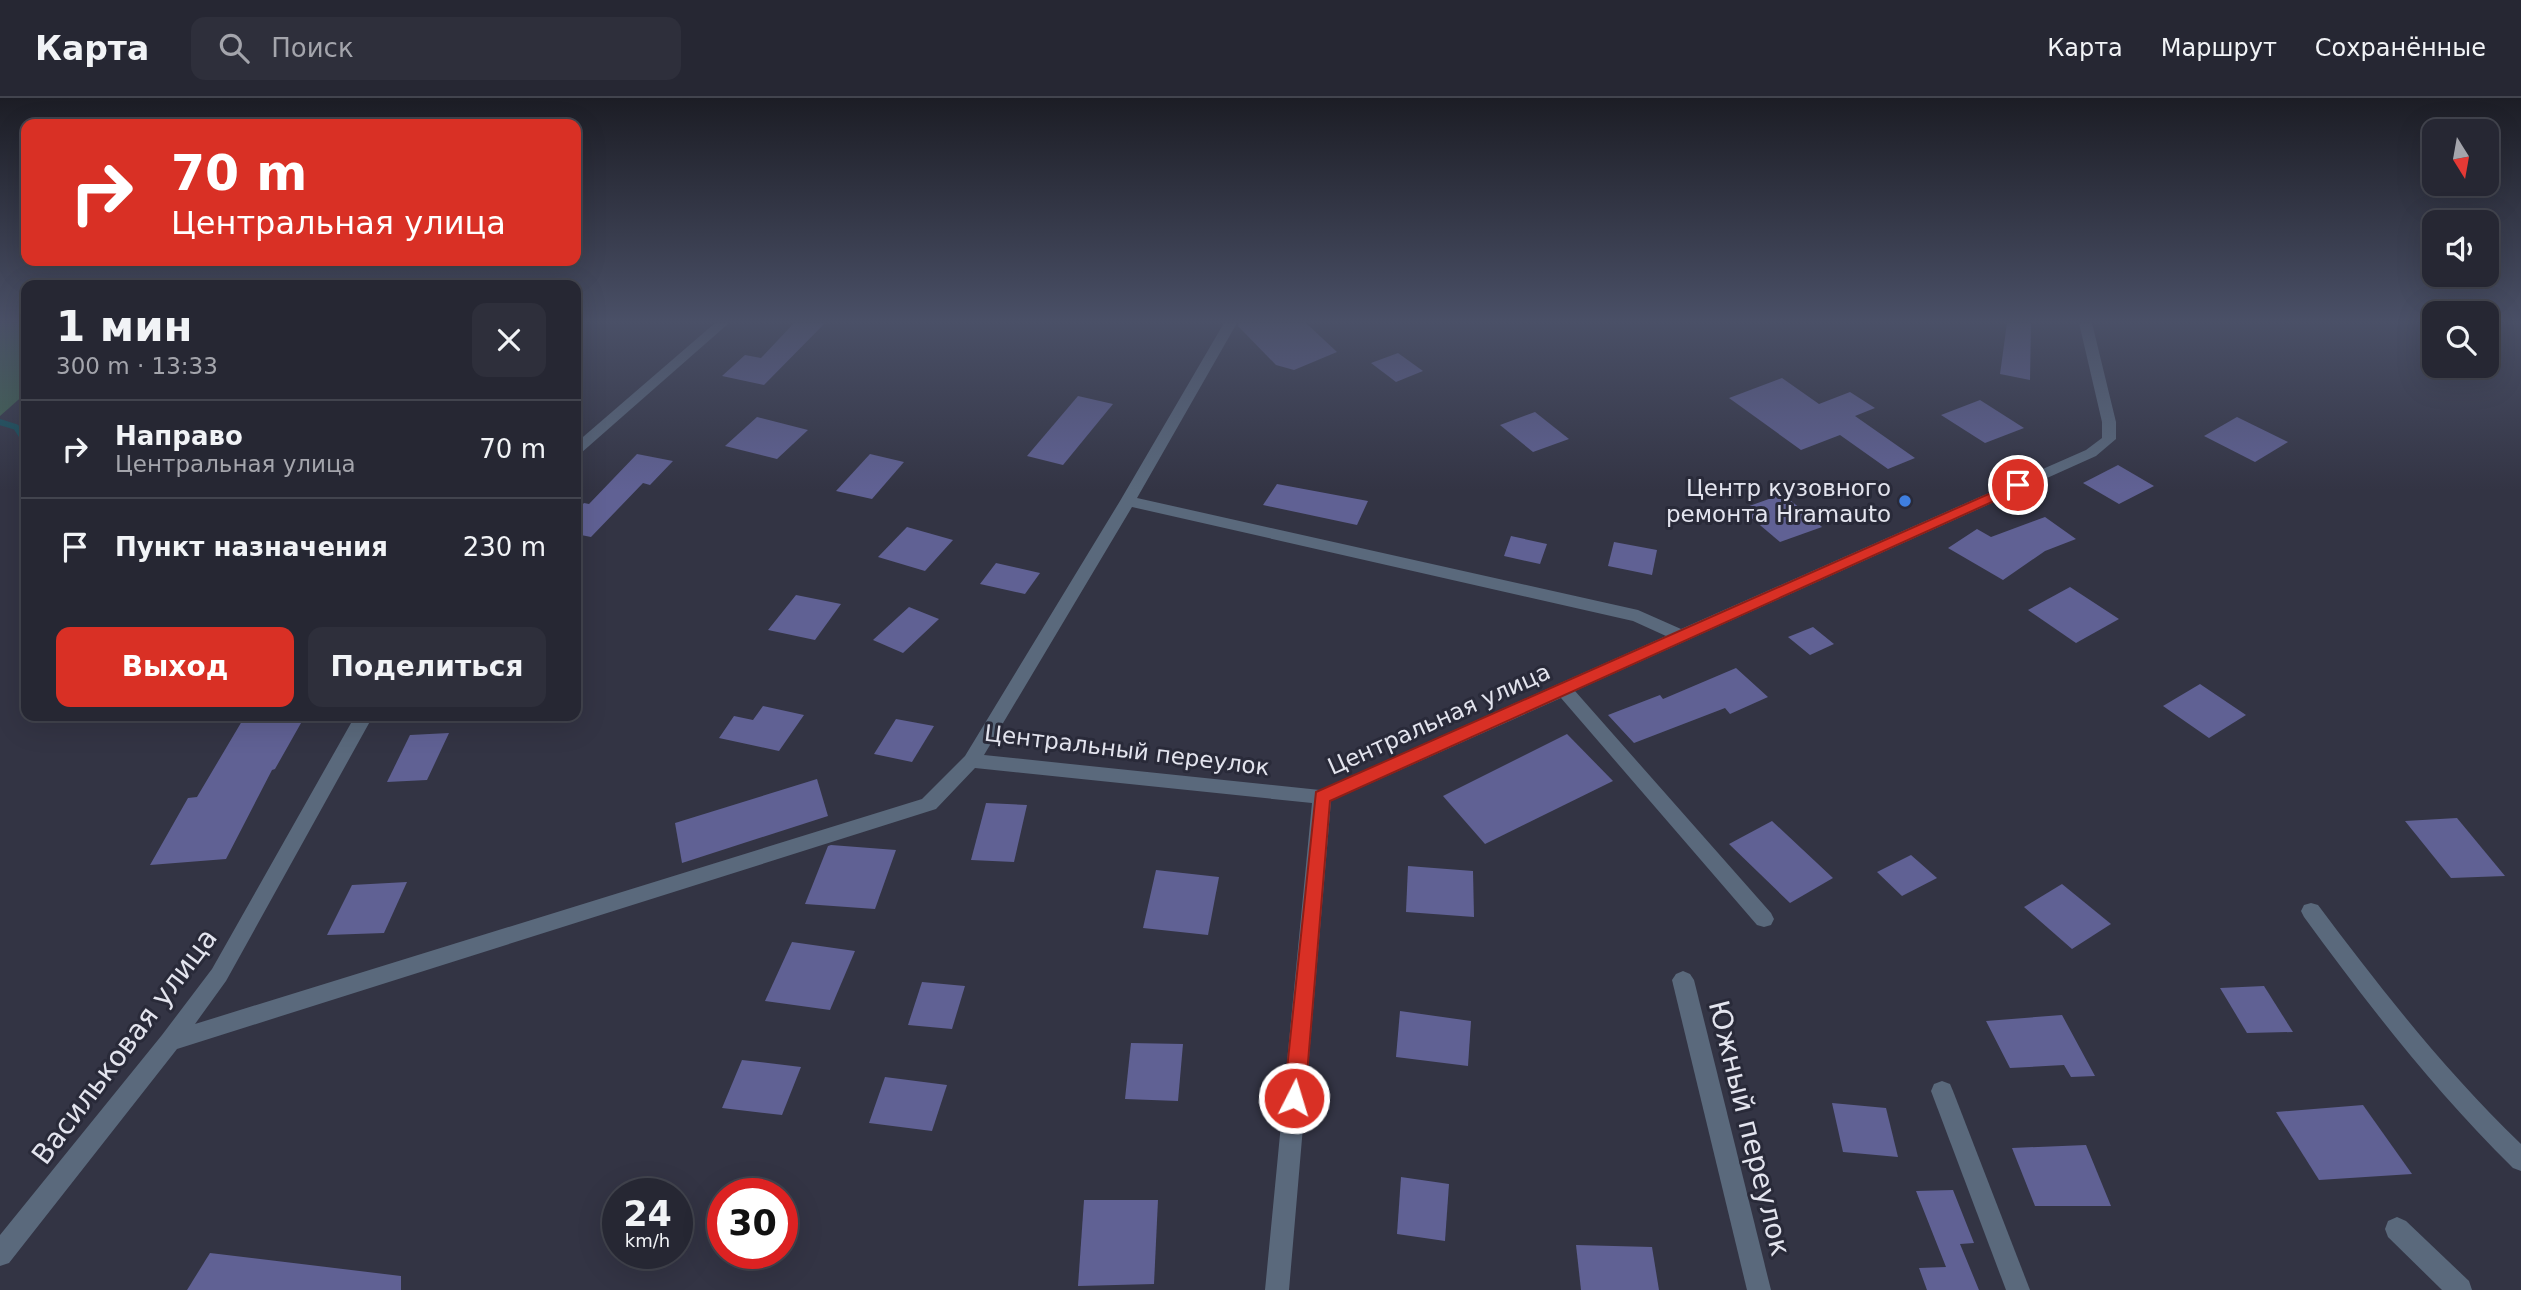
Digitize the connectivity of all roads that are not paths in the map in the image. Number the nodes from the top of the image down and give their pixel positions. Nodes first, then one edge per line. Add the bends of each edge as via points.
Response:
1 (659, 379) edge
2 (1199, 379) edge
3 (2098, 379) edge
4 (581, 446) edge
5 (1128, 501) junction
6 (1681, 636) junction
7 (1564, 690) junction
8 (361, 721) edge
9 (971, 761) junction
10 (1322, 797) junction
11 (2311, 911) dead end
12 (1764, 919) dead end
13 (1683, 980) dead end
14 (170, 1041) junction
15 (1942, 1091) dead end
16 (2521, 1160) edge
17 (2397, 1229) dead end
18 (0, 1254) edge
19 (1277, 1290) edge
20 (1759, 1290) edge
21 (2018, 1290) edge
22 (2460, 1290) edge

1 - 4 street
2 - 5 street, Центральный переулок
3 - 6 street, Центральная улица via 2109,439 2091,453
5 - 6 street via 1638,616
5 - 9 street, Центральный переулок
6 - 7 street, Центральная улица
7 - 10 street, Центральная улица
7 - 12 street
8 - 14 street, Васильковая улица via 219,975
9 - 10 street, Центральный переулок
9 - 14 street via 929,804
10 - 19 street, Центральная улица
11 - 16 street via 2384,1010 2472,1112
13 - 20 street, Южный переулок
14 - 18 street, Васильковая улица
15 - 21 street
17 - 22 street

